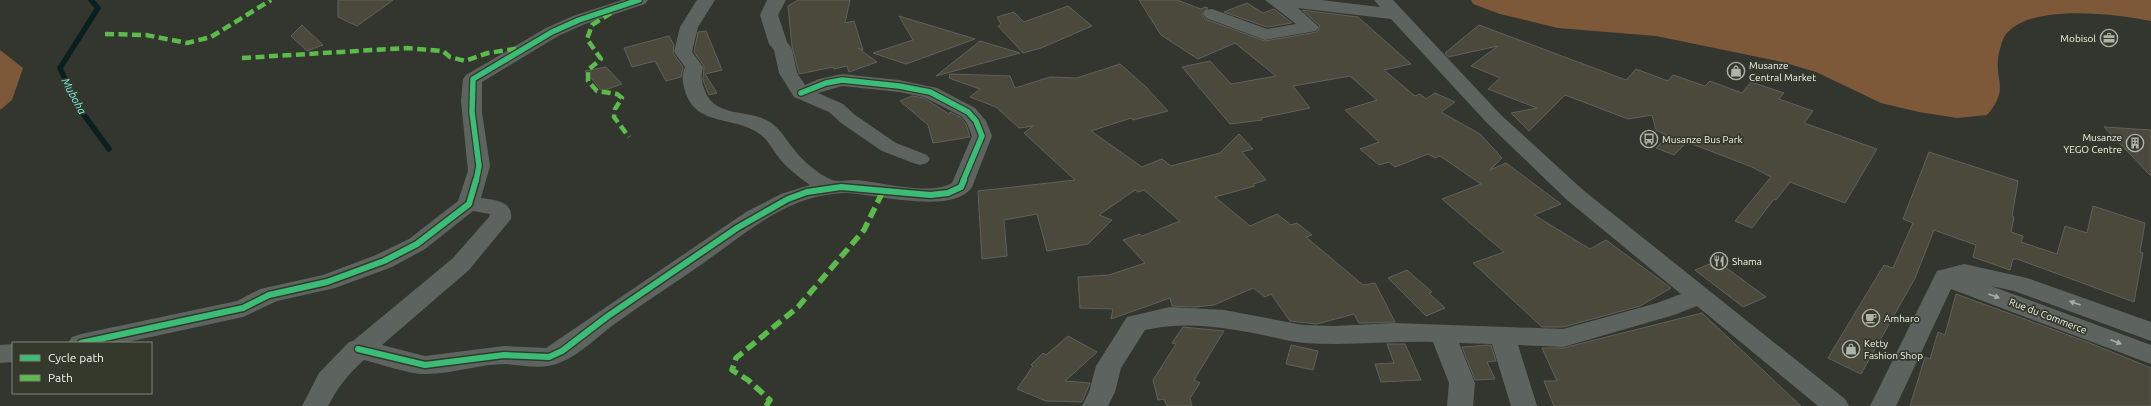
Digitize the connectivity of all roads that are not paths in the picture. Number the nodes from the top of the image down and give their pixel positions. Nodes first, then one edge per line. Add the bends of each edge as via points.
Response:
1 (639, 0) edge
2 (706, 0) edge
3 (777, 0) edge
4 (1275, 0) edge
5 (1389, 7) edge
6 (1212, 14) dead end
7 (801, 93) junction
8 (920, 159) dead end
9 (829, 188) junction
10 (469, 204) junction
11 (1945, 277) junction
12 (1699, 296) junction
13 (2151, 332) edge
14 (1442, 333) junction
15 (1502, 335) junction
16 (86, 342) edge
17 (358, 350) junction
18 (12, 353) edge
19 (0, 354) edge
20 (2151, 355) edge
21 (315, 406) edge
22 (1095, 406) edge
23 (1460, 406) edge
24 (1524, 406) edge
25 (1836, 406) edge
26 (1883, 406) edge

1 - 10 street via 552,32 473,79 472,110 479,167 469,196
2 - 9 street via 689,27 683,52 694,67 691,73 699,101 710,110 769,131 791,160
3 - 7 street via 769,15 778,44 783,49 788,73
4 - 5 street
4 - 6 street via 1310,27 1265,35
5 - 12 street via 1494,119 1575,195
7 - 8 street via 836,108 890,147
7 - 9 street via 842,80 930,92 968,112 976,120 982,136 961,187 946,194
9 - 17 street via 804,192 733,230 689,262 636,295 562,351 549,357 504,355 425,365
10 - 16 street via 417,244 384,261 327,282 269,295 243,308
10 - 17 street via 494,207 501,211 500,220 461,264 422,300
13 -> 11 street, Rue du Commerce via 2080,304 2019,284 1964,272
11 -> 20 street, Rue du Commerce
11 - 26 street
12 - 15 street via 1665,309 1563,338
12 - 25 street
14 - 15 street
14 - 22 street via 1303,334 1224,319 1170,316 1136,323 1109,366
14 - 23 street via 1462,383
15 - 24 street
17 - 21 street via 341,364 328,380
18 - 19 street

